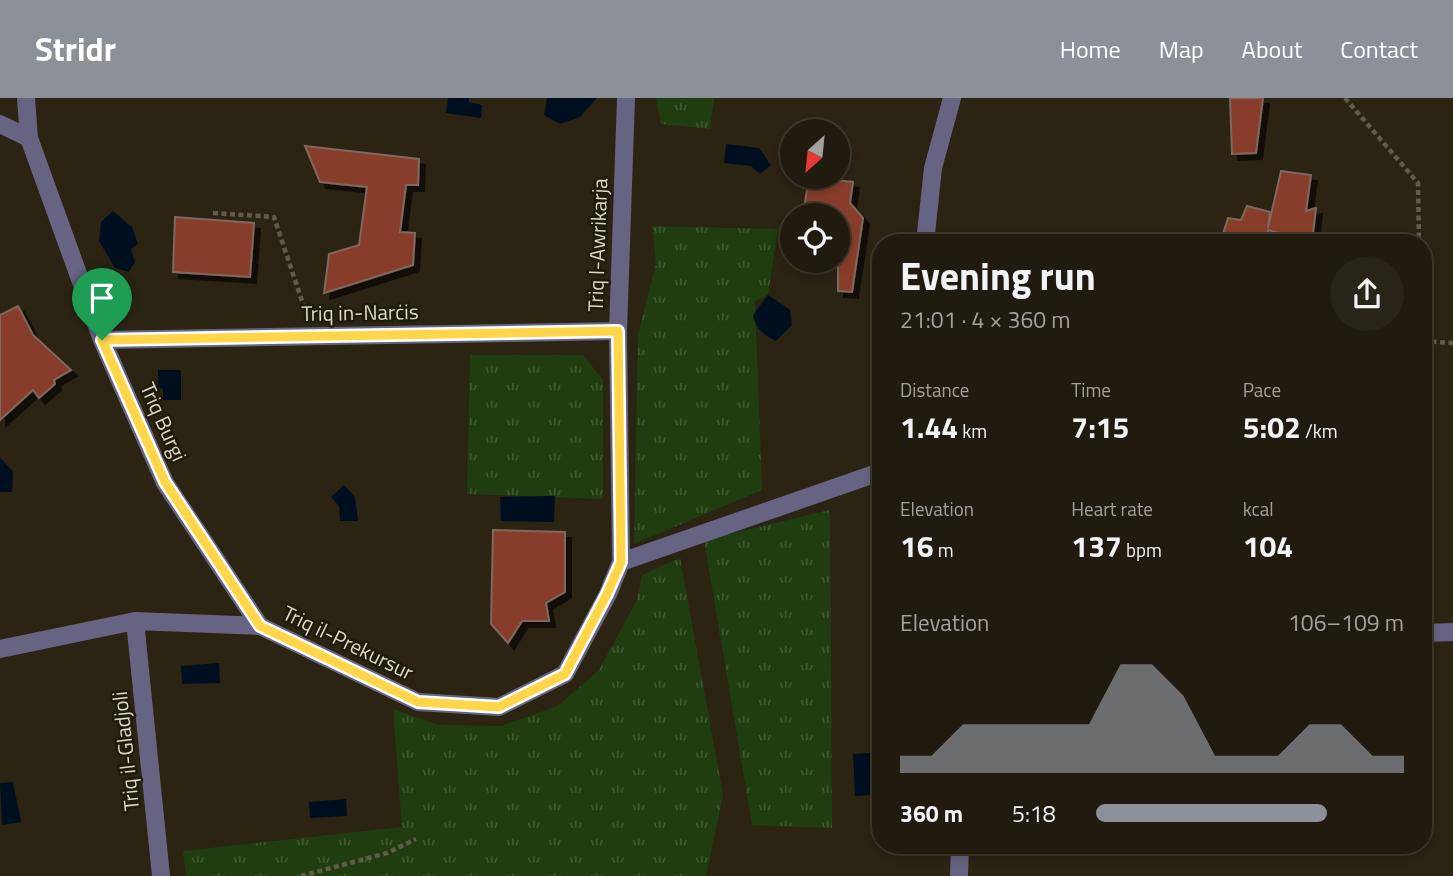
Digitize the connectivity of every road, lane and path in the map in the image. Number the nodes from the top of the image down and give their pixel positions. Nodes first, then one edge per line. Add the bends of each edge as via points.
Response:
1 (26, 98) edge
2 (626, 98) edge
3 (952, 98) edge
4 (1345, 98) edge
5 (0, 124) edge
6 (29, 138) junction
7 (212, 213) dead end
8 (926, 234) edge
9 (1419, 234) edge
10 (618, 331) junction
11 (314, 336) junction
12 (102, 340) junction
13 (1432, 342) edge
14 (1453, 343) edge
15 (872, 475) edge
16 (621, 562) junction
17 (135, 621) junction
18 (260, 626) junction
19 (1453, 632) edge
20 (1432, 633) edge
21 (0, 649) edge
22 (416, 839) dead end
23 (960, 854) edge
24 (161, 876) edge
25 (301, 876) edge
26 (959, 876) edge

1 - 6 street, Triq Burgi
2 - 10 street, Triq l-Awrikarja
3 - 8 street via 933,168
4 - 9 path via 1418,183
5 - 6 street
6 - 12 street, Triq Burgi
7 - 11 path via 274,217
10 - 11 street, Triq in-Narċis
10 - 16 street, Triq l-Awrikarja
11 - 12 street, Triq in-Narċis
12 - 18 street, Triq Burgi via 165,482
13 - 14 path
15 - 16 street
16 - 18 street, Triq il-Prekursur via 565,674 499,707 418,702
17 - 18 street, Triq il-Prekursur
17 - 21 street, Triq il-Prekursur
17 - 24 street, Triq il-Gladjoli
19 - 20 street
22 - 25 path via 387,853
23 - 26 street

